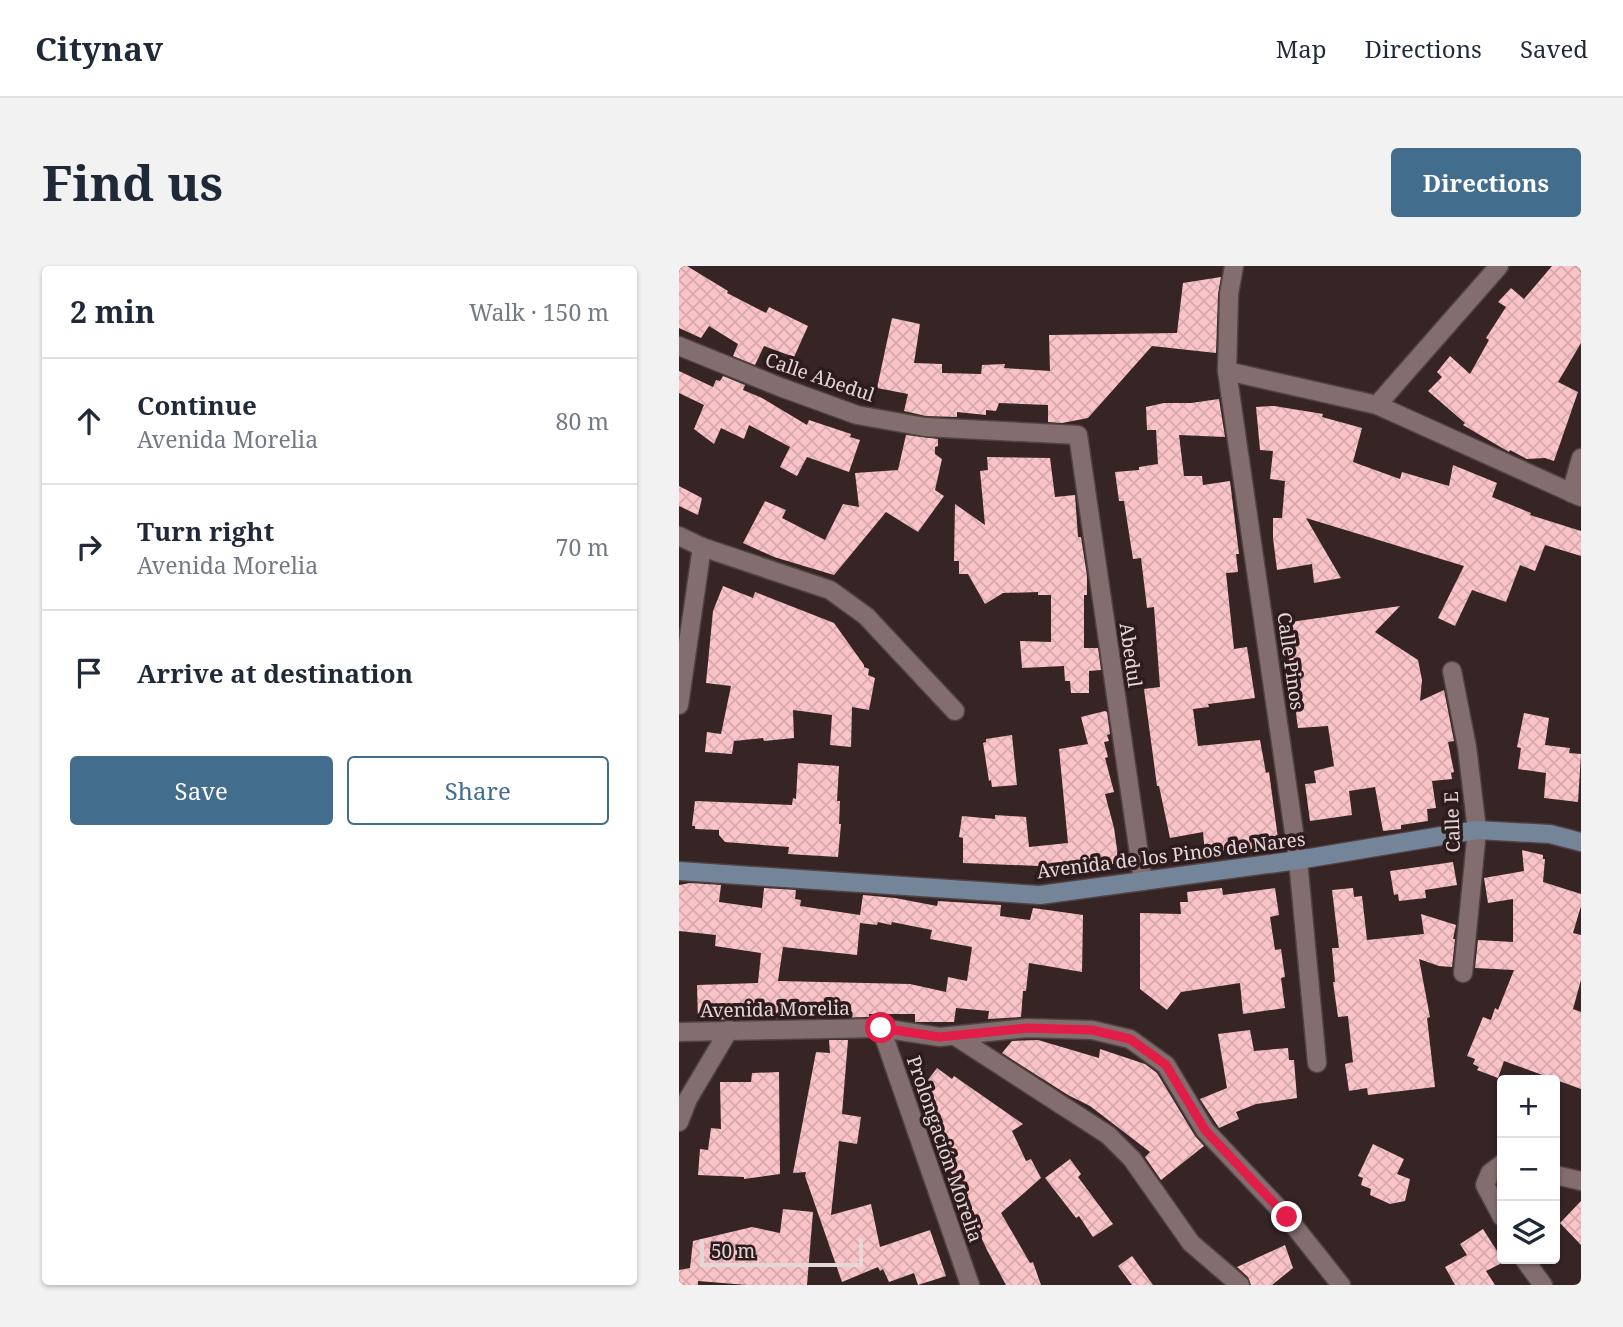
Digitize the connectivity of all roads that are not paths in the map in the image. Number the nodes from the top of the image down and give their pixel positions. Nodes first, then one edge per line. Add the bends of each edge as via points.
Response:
1 (1234, 266) edge
2 (1499, 266) edge
3 (679, 346) edge
4 (1227, 371) junction
5 (1377, 405) junction
6 (1078, 435) joint
7 (1581, 458) edge
8 (1576, 495) edge
9 (679, 536) edge
10 (702, 547) junction
11 (1452, 671) dead end
12 (679, 705) edge
13 (955, 712) dead end
14 (1477, 830) junction
15 (1581, 842) edge
16 (1298, 860) junction
17 (679, 871) edge
18 (1143, 881) junction
19 (1463, 974) dead end
20 (881, 1028) junction
21 (729, 1030) junction
22 (679, 1032) edge
23 (955, 1036) junction
24 (1317, 1063) dead end
25 (679, 1122) edge
26 (1497, 1168) edge
27 (1560, 1176) edge
28 (1581, 1181) edge
29 (1497, 1208) edge
30 (1528, 1264) edge
31 (971, 1285) edge
32 (1240, 1285) edge
33 (1341, 1285) edge
34 (1543, 1285) edge

1 - 4 street, Calle Pinos
2 - 5 street
3 - 6 street, Calle Abedul via 857,415 925,427
4 - 5 street
4 - 16 street, Calle Pinos
5 - 8 street
6 - 18 street, Abedul
7 - 8 street
9 - 10 street
10 - 12 street
10 - 13 street via 829,590 866,616
11 - 14 street, Calle E
14 - 15 street, Avenida de los Pinos de Nares via 1550,834
14 - 16 street, Avenida de los Pinos de Nares
14 - 19 street, Calle E
16 - 18 street, Avenida de los Pinos de Nares
16 - 24 street, Calle Pinos
17 - 18 street, Avenida de los Pinos de Nares via 1040,895
20 - 21 street, Avenida Morelia
20 - 23 street, Avenida Morelia
20 - 31 street, Prolongación Morelia
21 - 22 street, Avenida Morelia
21 - 25 street
23 - 32 street via 1108,1135 1132,1159 1191,1243
23 - 33 street, Avenida Morelia via 1027,1028 1092,1030 1130,1039 1166,1065 1205,1130 1287,1217
26 - 29 street via 1485,1185
27 - 28 street
30 - 34 street

